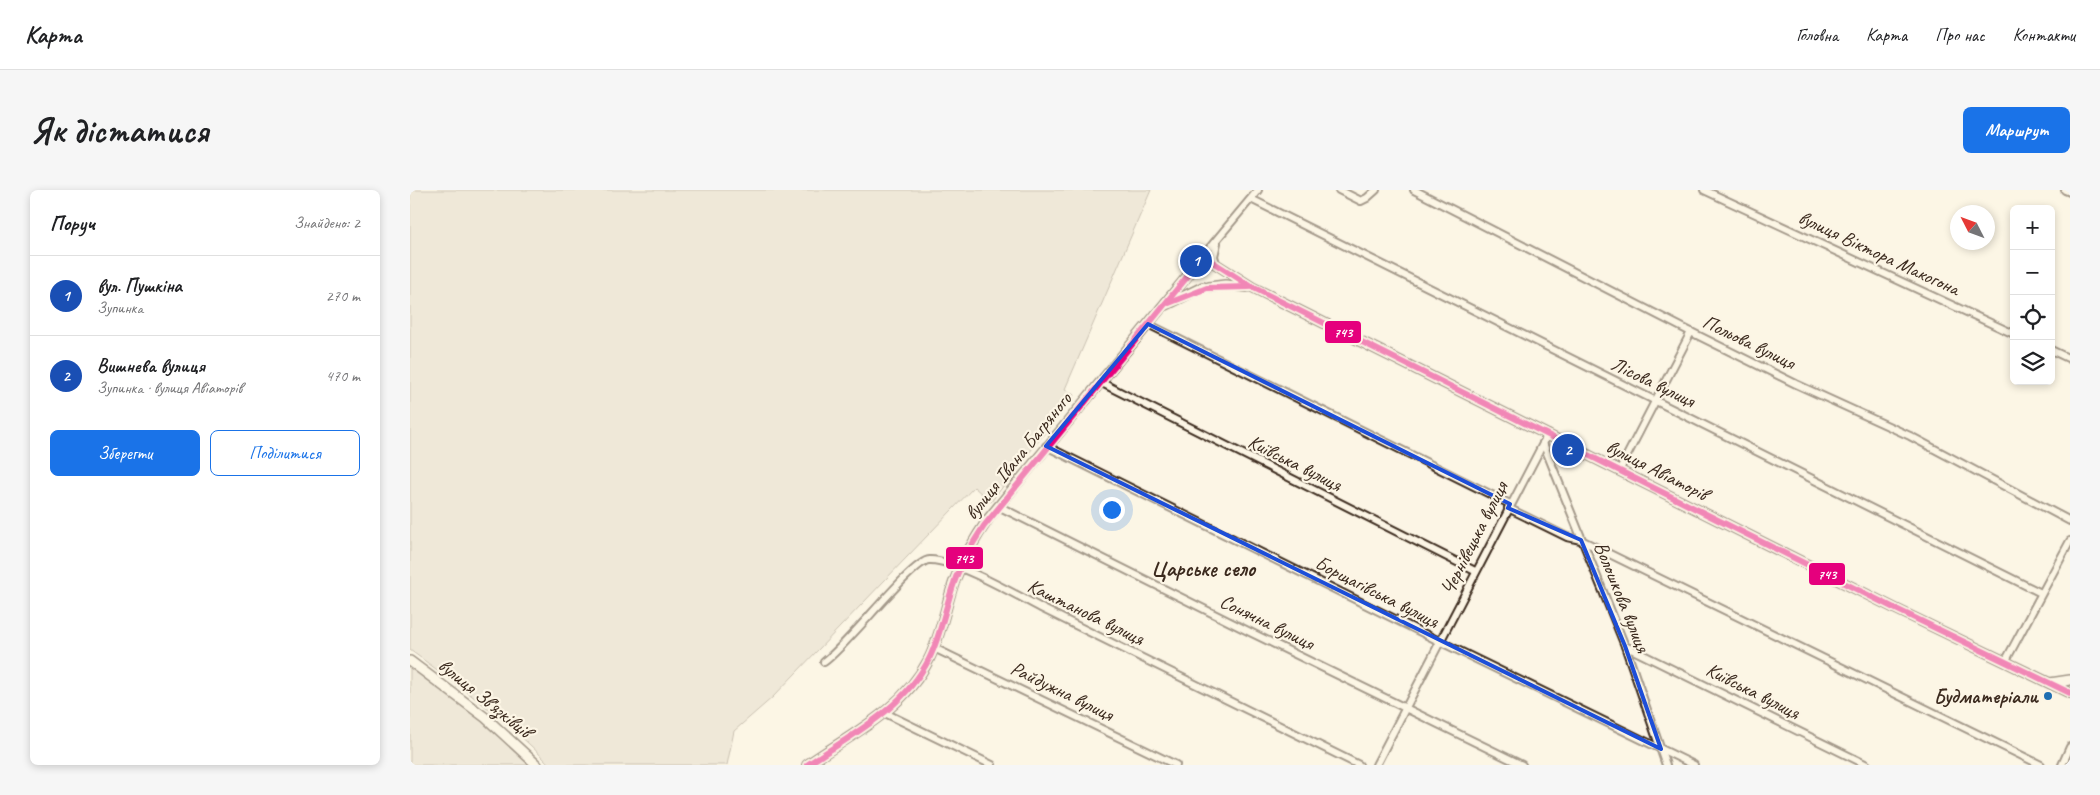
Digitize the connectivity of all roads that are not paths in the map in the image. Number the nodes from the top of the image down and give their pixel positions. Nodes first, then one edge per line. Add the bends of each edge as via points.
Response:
1 (1258, 190) edge
2 (1339, 190) edge
3 (1376, 190) edge
4 (1414, 190) edge
5 (1704, 190) edge
6 (2066, 190) edge
7 (2070, 192) edge
8 (1251, 199) junction
9 (1219, 237) junction
10 (1217, 265) junction
11 (1195, 266) junction
12 (1206, 287) junction
13 (1252, 287) junction
14 (1161, 308) junction
15 (1148, 324) junction
16 (1691, 332) junction
17 (2010, 332) edge
18 (2055, 352) edge
19 (2070, 359) edge
20 (1100, 382) junction
21 (1654, 402) junction
22 (1548, 434) junction
23 (1543, 443) junction
24 (1046, 446) junction
25 (1619, 471) junction
26 (998, 506) junction
27 (1509, 506) junction
28 (2070, 521) edge
29 (1581, 540) junction
30 (2070, 541) edge
31 (960, 568) junction
32 (1475, 571) junction
33 (2041, 593) junction
34 (1439, 642) junction
35 (1625, 646) junction
36 (934, 648) junction
37 (410, 661) edge
38 (824, 662) dead end
39 (2005, 662) junction
40 (2070, 680) edge
41 (2047, 684) junction
42 (2070, 693) edge
43 (1405, 708) junction
44 (884, 713) junction
45 (2070, 747) edge
46 (1661, 749) junction
47 (813, 764) edge
48 (537, 765) edge
49 (992, 765) edge
50 (1176, 765) edge
51 (1359, 765) edge
52 (1376, 765) edge
53 (1522, 765) edge
54 (1666, 765) edge
55 (1694, 765) edge
56 (1867, 765) edge
57 (2040, 765) edge
58 (2062, 765) edge

1 - 8 street, вулиця Івана Багряного
2 - 3 street via 1361,201
4 - 16 street, Польова вулиця
5 - 17 street, вулиця Віктора Макогона
6 - 7 street
8 - 9 street, вулиця Івана Багряного
8 - 21 street, Лісова вулиця
9 - 10 street via 1214,256
9 - 11 street, вулиця Івана Багряного
10 - 11 main road via 1206,260
10 - 12 main road via 1219,279
10 - 13 main road, вулиця Авіаторів
11 - 12 main road via 1194,279
11 - 14 main road, вулиця Івана Багряного
12 - 13 main road, вулиця Авіаторів
12 - 14 main road, вулиця Івана Багряного
13 - 22 main road, вулиця Авіаторів
14 - 15 main road, вулиця Івана Багряного
15 - 20 main road, вулиця Івана Багряного
15 - 27 street
16 - 21 street
16 - 28 street, Польова вулиця via 1910,436
18 - 19 street
20 - 24 main road, вулиця Івана Багряного
20 - 32 street, Київська вулиця
21 - 25 street
21 - 33 street, Лісова вулиця
22 - 23 street, Чернівецька вулиця
22 - 25 main road, вулиця Авіаторів
23 - 27 street, Чернівецька вулиця
23 - 29 street, Волошкова вулиця
24 - 26 main road, вулиця Івана Багряного
24 - 34 street, Борщагівська вулиця
25 - 39 main road, вулиця Авіаторів
26 - 31 main road, вулиця Івана Багряного
26 - 43 street, Сонячна вулиця
27 - 29 street via 1567,537
27 - 32 street, Чернівецька вулиця
29 - 35 street, Волошкова вулиця
29 - 57 street
30 - 33 street
31 - 36 main road, вулиця Івана Багряного
31 - 38 street, Каштанова вулиця via 936,561 922,562
31 - 51 street, Каштанова вулиця
32 - 34 street, Чернівецька вулиця
33 - 39 street
34 - 43 street, Чернівецька вулиця
34 - 46 street, Борщагівська вулиця
35 - 46 street, Волошкова вулиця
35 - 56 street, Київська вулиця
36 - 44 main road, вулиця Івана Багряного via 910,688
36 - 50 street, Райдужна вулиця
37 - 48 main road, вулиця Зв'язківців via 486,718
39 - 41 main road, вулиця Авіаторів
40 - 41 main road
41 - 42 main road, вулиця Авіаторів
43 - 52 street, Чернівецька вулиця
43 - 53 street, Сонячна вулиця
44 - 47 main road, вулиця Івана Багряного
44 - 49 street
45 - 58 street
46 - 54 street, Волошкова вулиця
46 - 55 street, Борщагівська вулиця

